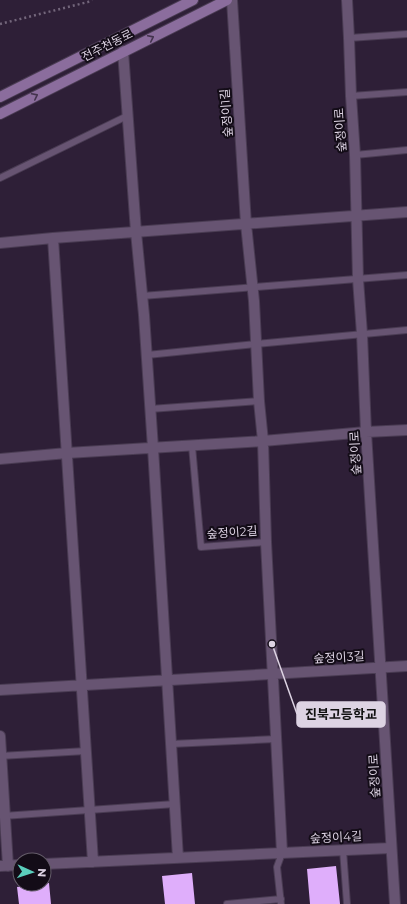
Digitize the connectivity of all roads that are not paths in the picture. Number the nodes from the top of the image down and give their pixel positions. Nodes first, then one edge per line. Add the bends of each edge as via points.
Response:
1 (193, 0) edge
2 (227, 0) edge
3 (232, 0) edge
4 (347, 0) edge
5 (407, 34) edge
6 (349, 38) junction
7 (123, 51) junction
8 (407, 92) edge
9 (351, 96) junction
10 (0, 97) edge
11 (0, 114) edge
12 (127, 116) junction
13 (407, 150) edge
14 (356, 155) junction
15 (0, 178) edge
16 (407, 212) edge
17 (356, 216) junction
18 (246, 224) junction
19 (136, 232) junction
20 (53, 238) junction
21 (0, 242) edge
22 (407, 275) edge
23 (358, 279) junction
24 (252, 288) junction
25 (142, 296) junction
26 (254, 302) joint
27 (407, 330) edge
28 (362, 334) junction
29 (256, 344) junction
30 (147, 355) junction
31 (259, 401) junction
32 (150, 409) junction
33 (407, 430) edge
34 (366, 432) junction
35 (262, 441) junction
36 (192, 446) junction
37 (153, 448) junction
38 (67, 453) junction
39 (0, 459) edge
40 (266, 542) junction
41 (407, 666) edge
42 (380, 667) junction
43 (273, 674) junction
44 (167, 680) junction
45 (81, 685) junction
46 (0, 690) edge
47 (0, 736) edge
48 (276, 739) junction
49 (171, 744) junction
50 (86, 751) junction
51 (1, 756) edge
52 (175, 804) junction
53 (90, 810) junction
54 (3, 816) edge
55 (391, 848) junction
56 (343, 850) junction
57 (282, 853) junction
58 (178, 858) junction
59 (93, 862) junction
60 (52, 864) edge
61 (4, 866) edge
62 (281, 902) edge
63 (227, 904) edge
64 (347, 904) edge
65 (395, 904) edge

1 - 10 street, 전주천동로
7 -> 2 street, 전주천동로
3 - 18 street, 숲정이1길
4 - 6 street, 숲정이로
5 - 6 lane
6 - 9 street, 숲정이로
11 -> 7 street, 전주천동로
7 - 12 street
8 - 9 lane
9 - 14 street, 숲정이로
12 - 15 lane
12 - 19 street
13 - 14 lane
14 - 17 street, 숲정이로
16 - 17 street
17 - 18 street
17 - 23 street, 숲정이로
18 - 19 street
18 - 24 street, 숲정이1길
19 - 20 street
19 - 25 street
20 - 21 street
20 - 38 street
22 - 23 lane
23 - 24 lane
23 - 28 street, 숲정이로
24 - 25 lane
24 - 26 street, 숲정이1길
25 - 30 street
26 - 29 street, 숲정이2길
27 - 28 lane
28 - 29 lane
28 - 34 street, 숲정이로
29 - 30 lane
29 - 31 street, 숲정이2길
30 - 32 street
31 - 32 lane
31 - 35 street, 숲정이2길
32 - 37 street
33 - 34 street
34 - 35 street
34 - 42 street, 숲정이로
35 - 36 street
35 - 40 street, 숲정이2길
36 - 37 street
36 - 40 lane, 숲정이2길 via 201,547
37 - 38 street
37 - 44 street
38 - 39 street
38 - 45 street
40 - 43 street
41 - 42 street, 숲정이3길
42 - 43 street, 숲정이3길
42 - 55 street, 숲정이로
43 - 44 street, 숲정이3길
43 - 48 street
44 - 45 street, 숲정이3길
44 - 49 street
45 - 46 street, 숲정이3길
45 - 50 street
47 - 51 street
48 - 49 lane
48 - 57 street
49 - 52 street
50 - 51 lane
50 - 53 street
51 - 54 street
52 - 53 lane
52 - 58 street
53 - 54 lane
53 - 59 street
54 - 61 street
55 - 56 street, 숲정이4길
55 - 65 street, 숲정이로
56 - 57 street, 숲정이4길
56 - 64 lane
57 - 58 street, 숲정이4길
57 - 62 lane via 277,867
58 - 59 street, 숲정이4길
59 - 60 street, 숲정이4길
62 - 63 lane

